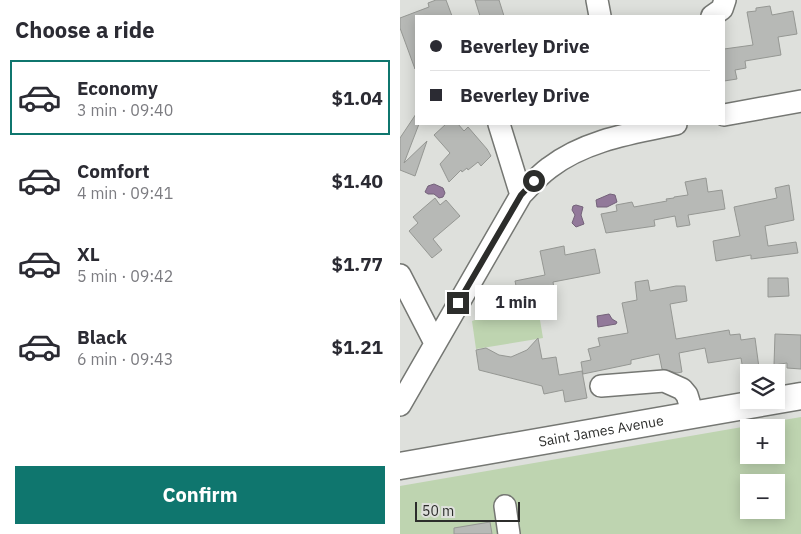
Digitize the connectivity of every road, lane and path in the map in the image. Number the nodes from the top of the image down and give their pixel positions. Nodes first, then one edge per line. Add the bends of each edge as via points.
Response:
1 (597, 0) edge
2 (725, 0) edge
3 (600, 15) edge
4 (713, 15) edge
5 (801, 101) edge
6 (725, 115) edge
7 (499, 125) edge
8 (667, 125) edge
9 (620, 130) edge
10 (521, 195) junction
11 (400, 276) edge
12 (435, 343) junction
13 (601, 386) dead end
14 (801, 396) edge
15 (400, 405) edge
16 (693, 415) junction
17 (400, 466) edge
18 (505, 506) dead end
19 (509, 534) edge

1 - 3 street
2 - 4 street via 722,9
5 - 6 street
7 - 10 street
8 - 9 street
9 - 10 street via 550,167
10 - 12 street
11 - 12 street
12 - 15 street
13 - 16 street via 664,381 682,389
14 - 16 main road, Saint James Avenue
16 - 17 main road, Saint James Avenue
18 - 19 street

